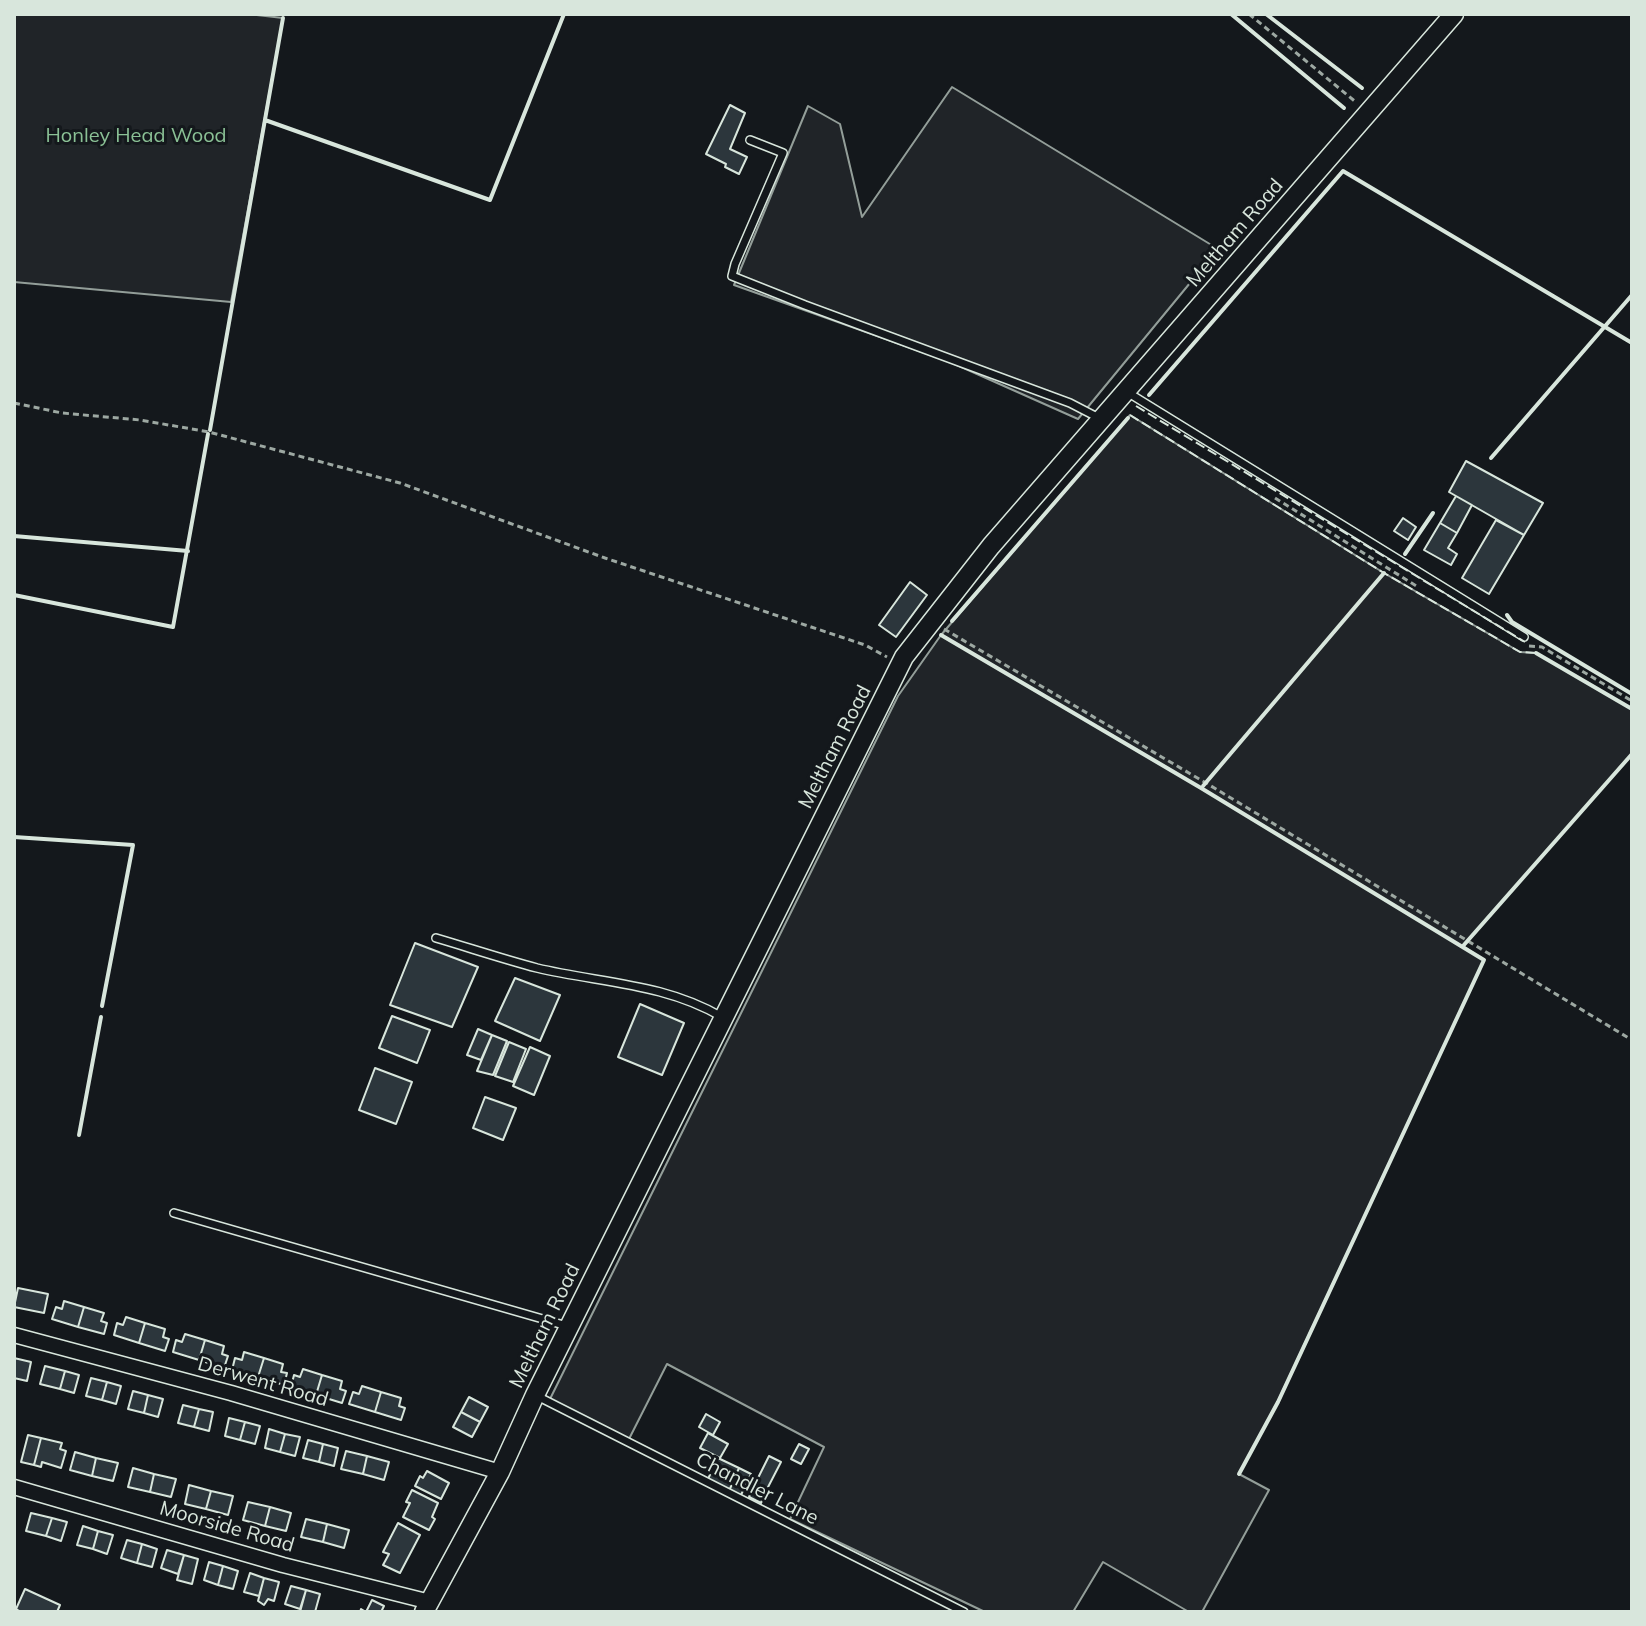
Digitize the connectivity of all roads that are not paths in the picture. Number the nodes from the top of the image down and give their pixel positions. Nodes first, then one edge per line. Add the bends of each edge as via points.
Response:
1 (1454, 14) edge
2 (750, 140) dead end
3 (1127, 392) junction
4 (1101, 419) junction
5 (1524, 637) dead end
6 (436, 938) dead end
7 (724, 1018) junction
8 (174, 1213) dead end
9 (569, 1326) junction
10 (14, 1335) edge
11 (535, 1395) junction
12 (500, 1472) junction
13 (14, 1487) edge
14 (427, 1607) edge
15 (964, 1612) edge

1 - 3 street, Meltham Road
2 - 4 lane via 783,153 732,276
3 - 4 street, Meltham Road
3 - 5 lane
4 - 7 street, Meltham Road via 991,546 901,664
6 - 7 lane via 539,968 625,982 699,1003
7 - 9 street, Meltham Road
8 - 9 lane
9 - 11 street, Meltham Road
10 - 12 street, Derwent Road
11 - 12 street, Meltham Road
11 - 15 lane, Chandler Lane
12 - 14 street, Meltham Road
13 - 14 street, Moorside Road

